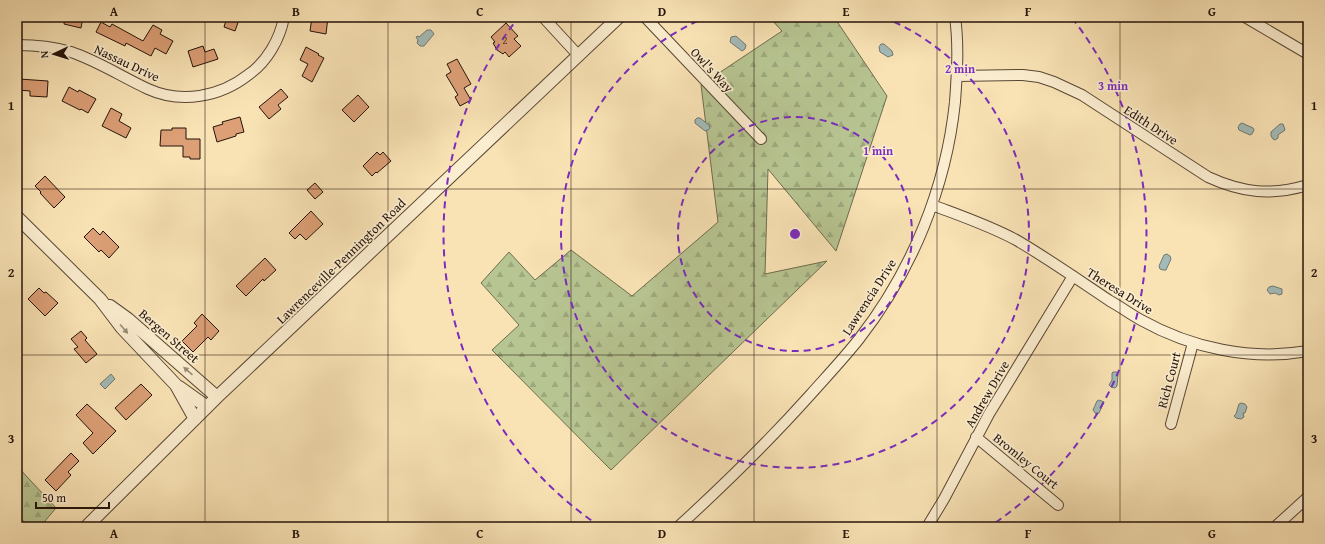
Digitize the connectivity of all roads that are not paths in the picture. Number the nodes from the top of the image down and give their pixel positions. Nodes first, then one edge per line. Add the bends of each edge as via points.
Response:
1 (284, 17) edge
2 (543, 17) edge
3 (619, 17) edge
4 (645, 17) edge
5 (955, 17) edge
6 (1245, 17) edge
7 (17, 45) edge
8 (1308, 54) edge
9 (578, 55) junction
10 (957, 76) junction
11 (761, 139) dead end
12 (1308, 185) edge
13 (932, 204) junction
14 (17, 217) edge
15 (1073, 276) junction
16 (100, 299) junction
17 (1193, 343) junction
18 (1308, 351) edge
19 (176, 385) junction
20 (217, 397) junction
21 (207, 407) junction
22 (195, 418) junction
23 (1171, 424) dead end
24 (976, 438) junction
25 (1308, 497) edge
26 (1058, 505) dead end
27 (86, 527) edge
28 (678, 527) edge
29 (927, 527) edge
30 (1275, 527) edge

1 - 7 street, Nassau Drive via 272,49 252,73 227,89 197,97 166,95 149,90 71,52 50,47
2 - 9 street
3 - 9 street, Lawrenceville-Pennington Road
4 - 11 street, Owl's Way
5 - 10 street, Lawrencia Drive
6 - 8 street
9 - 20 street, Lawrenceville-Pennington Road
10 - 12 street, Edith Drive via 1023,76 1054,82 1082,95 1208,177 1240,190 1274,192
10 - 13 street, Lawrencia Drive via 947,150
13 - 15 street, Theresa Drive via 1013,238
13 - 28 street, Lawrencia Drive via 895,286 859,339 753,456
14 - 16 street, Bergen Street
15 - 17 street, Theresa Drive via 1140,320
15 - 24 street, Andrew Drive
16 -> 19 street, Bergen Street via 122,328
20 -> 16 street, Bergen Street via 128,319
17 - 18 street, Theresa Drive via 1240,352 1284,354
17 - 23 street, Rich Court
19 - 21 street, Bergen Street
19 - 22 street, Bergen Street
20 - 21 street, Lawrenceville-Pennington Road
21 - 22 street, Lawrenceville-Pennington Road
22 - 27 street, Lawrenceville-Pennington Road
24 - 26 street, Bromley Court
24 - 29 street, Andrew Drive
25 - 30 street

